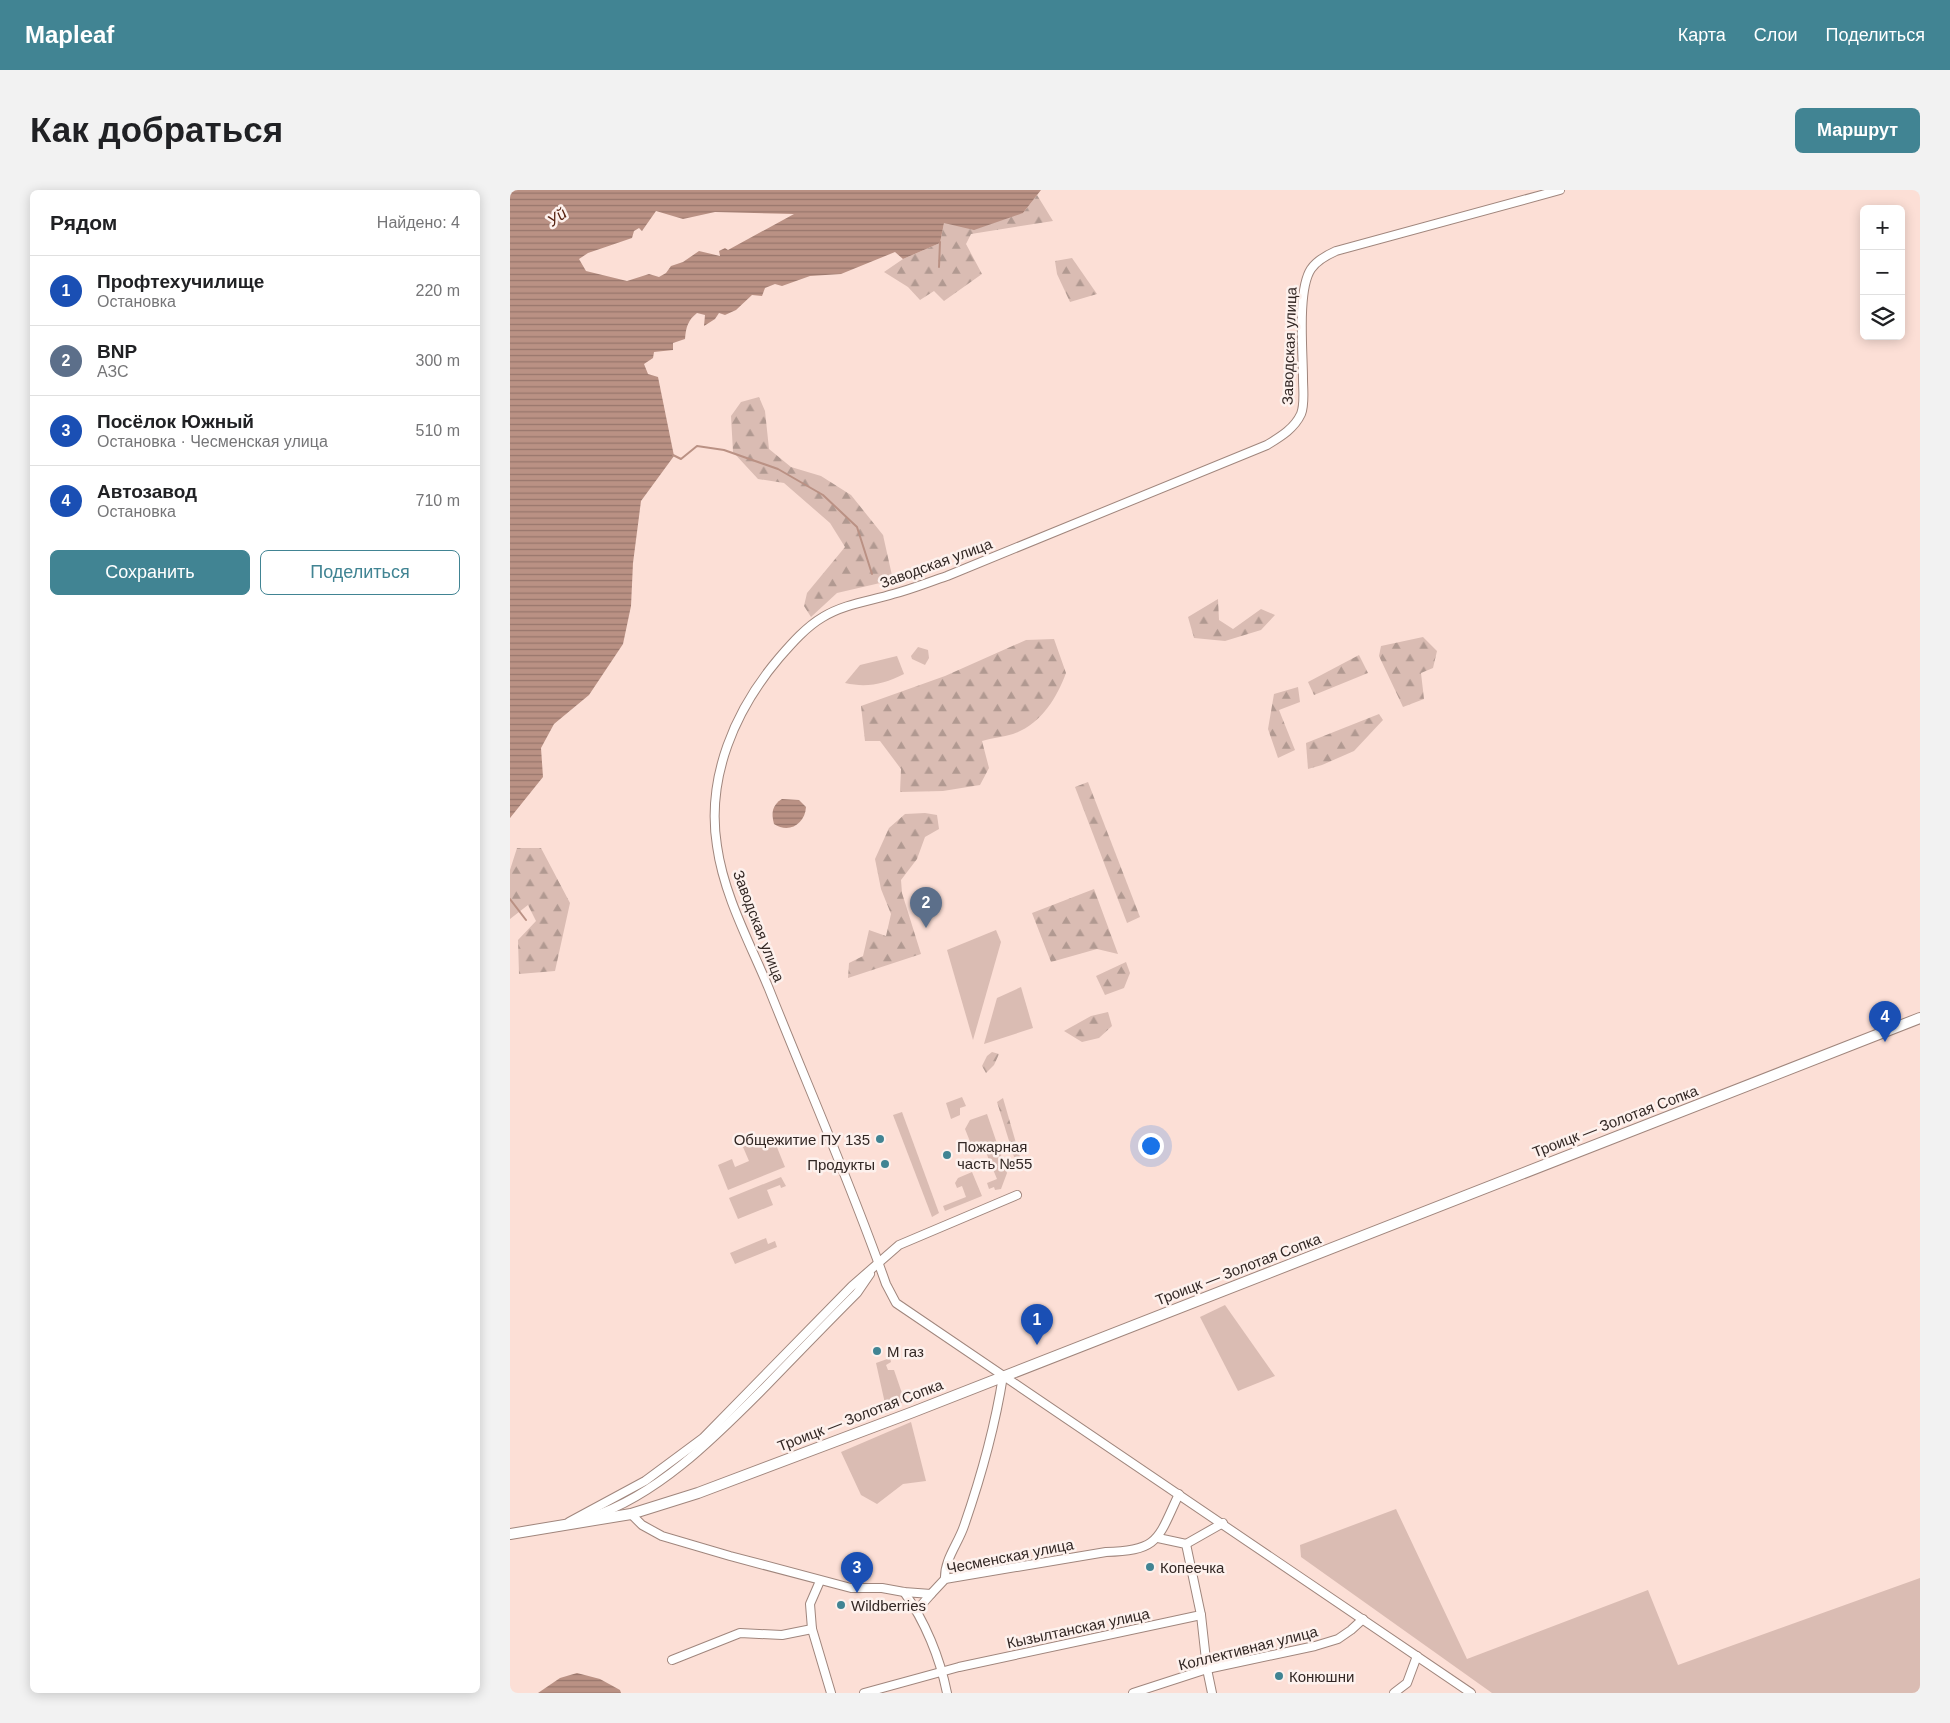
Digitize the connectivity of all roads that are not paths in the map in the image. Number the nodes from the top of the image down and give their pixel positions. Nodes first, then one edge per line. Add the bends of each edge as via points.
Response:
1 (1560, 190) edge
2 (1920, 1018) edge
3 (1017, 1195) dead end
4 (878, 1262) junction
5 (1003, 1376) junction
6 (1179, 1494) junction
7 (631, 1514) junction
8 (1222, 1523) junction
9 (560, 1527) junction
10 (510, 1534) edge
11 (1158, 1538) junction
12 (1186, 1544) junction
13 (945, 1580) junction
14 (820, 1581) junction
15 (904, 1592) junction
16 (931, 1594) junction
17 (917, 1610) junction
18 (1201, 1615) junction
19 (1363, 1619) junction
20 (812, 1629) junction
21 (1417, 1656) junction
22 (672, 1660) dead end
23 (1207, 1669) junction
24 (943, 1672) junction
25 (831, 1693) edge
26 (864, 1693) edge
27 (947, 1693) edge
28 (1133, 1693) edge
29 (1212, 1693) edge
30 (1394, 1693) edge
31 (1471, 1693) edge

1 - 4 street, Заводская улица via 1326,256 1306,280 1303,398 1301,414 1288,432 1267,445 947,576 907,591 837,609 804,632 765,675 750,697 726,746 718,777 715,799 717,847 735,907
2 - 5 street, Троицк — Золотая Сопка
3 - 4 street via 899,1245
4 - 5 street, Заводская улица via 896,1303
4 - 9 street via 703,1438 645,1481
5 - 6 street, Заводская улица
5 - 7 street, Троицк — Золотая Сопка via 698,1493
5 - 13 street via 997,1415 964,1528 945,1570
6 - 8 street, Заводская улица
6 - 11 street
7 - 9 street, Троицк — Золотая Сопка
7 - 14 street via 642,1525 662,1536
8 - 12 street
8 - 19 street, Заводская улица
9 - 10 street, Троицк — Золотая Сопка
11 - 12 street
11 - 13 street, Чесменская улица via 1145,1547
12 - 18 street
13 - 16 street, Чесменская улица
14 - 15 street via 851,1588
14 - 20 street via 810,1604
15 - 16 street
15 - 17 street
16 - 17 street, Чесменская улица
17 - 24 street
18 - 23 street
18 - 24 street, Кызылтанская улица
19 - 21 street, Заводская улица
19 - 23 street, Коллективная улица via 1331,1642
20 - 22 street via 782,1636 740,1633
20 - 25 street
21 - 30 street via 1406,1683
21 - 31 street, Заводская улица
23 - 28 street, Коллективная улица
23 - 29 street
24 - 26 street, Кызылтанская улица
24 - 27 street

